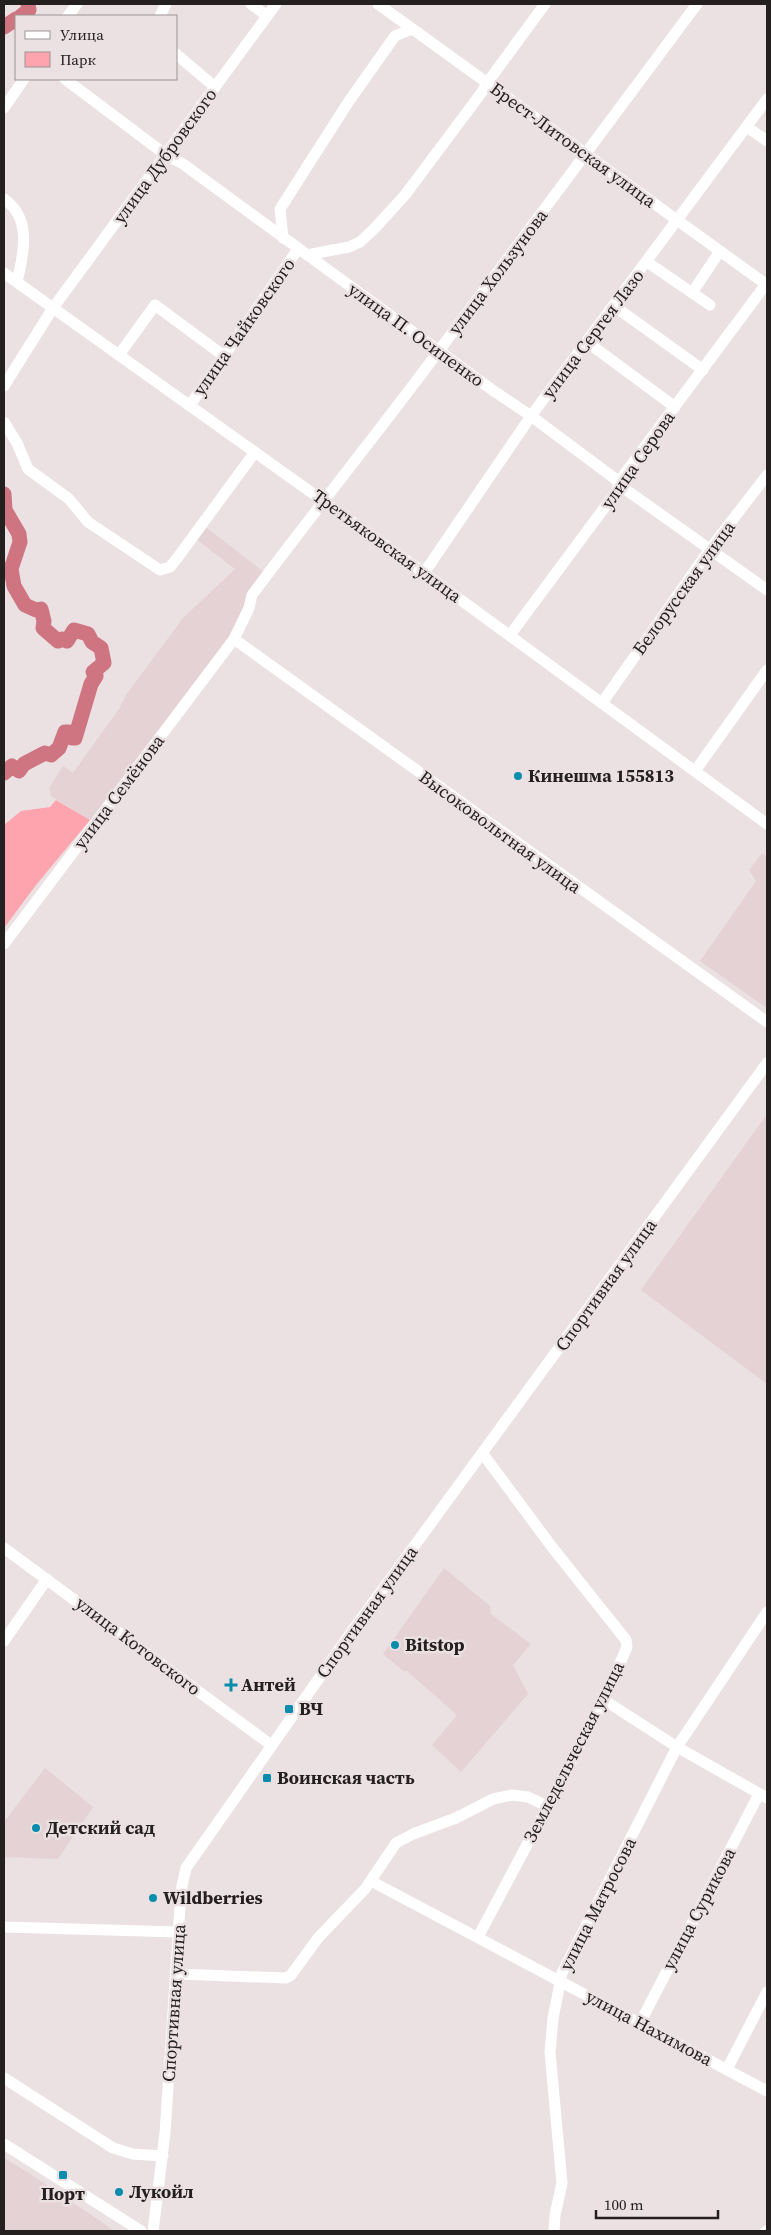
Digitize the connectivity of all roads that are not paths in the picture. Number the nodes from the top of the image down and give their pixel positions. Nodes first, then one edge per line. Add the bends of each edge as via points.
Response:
1 (77, 4) edge
2 (251, 4) edge
3 (276, 4) edge
4 (378, 4) edge
5 (545, 4) edge
6 (698, 4) edge
7 (69, 15) edge
8 (267, 16) junction
9 (412, 28) junction
10 (178, 56) edge
11 (23, 80) edge
12 (66, 80) edge
13 (487, 83) junction
14 (215, 87) junction
15 (767, 99) edge
16 (4, 108) edge
17 (748, 127) junction
18 (767, 141) edge
19 (586, 152) junction
20 (166, 155) junction
21 (4, 198) edge
22 (678, 220) junction
23 (283, 238) junction
24 (720, 251) junction
25 (302, 252) junction
26 (647, 262) junction
27 (4, 274) edge
28 (17, 282) junction
29 (767, 285) edge
30 (692, 293) junction
31 (710, 305) dead end
32 (614, 306) junction
33 (53, 308) junction
34 (587, 342) junction
35 (439, 351) junction
36 (119, 355) junction
37 (224, 356) junction
38 (703, 370) junction
39 (4, 386) edge
40 (190, 405) junction
41 (675, 407) junction
42 (531, 416) junction
43 (4, 422) edge
44 (255, 452) junction
45 (767, 475) edge
46 (620, 484) junction
47 (322, 500) junction
48 (710, 549) junction
49 (424, 573) junction
50 (767, 590) edge
51 (510, 635) junction
52 (234, 639) junction
53 (767, 670) edge
54 (602, 703) junction
55 (696, 771) junction
56 (767, 824) edge
57 (4, 944) edge
58 (767, 1022) edge
59 (767, 1063) edge
60 (483, 1454) junction
61 (4, 1548) edge
62 (47, 1579) junction
63 (767, 1612) edge
64 (4, 1641) edge
65 (604, 1700) junction
66 (271, 1745) junction
67 (677, 1747) junction
68 (763, 1796) edge
69 (547, 1806) junction
70 (371, 1881) junction
71 (4, 1927) edge
72 (178, 1932) junction
73 (478, 1937) junction
74 (176, 1974) junction
75 (560, 1981) junction
76 (767, 1992) edge
77 (640, 2023) junction
78 (727, 2069) junction
79 (4, 2078) edge
80 (767, 2091) edge
81 (4, 2144) edge
82 (163, 2156) junction
83 (141, 2231) edge
84 (153, 2231) edge
85 (554, 2231) edge

1 - 7 street
2 - 8 street
3 - 8 street, улица Дубровского
4 - 9 street, Брест-Литовская улица
5 - 13 street, улица Чайковского
6 - 19 street, улица Хользунова
8 - 14 street, улица Дубровского
9 - 13 street, Брест-Литовская улица
9 - 23 street via 395,36 280,209
10 - 14 street
11 - 16 street
12 - 20 street, улица П. Осипенко
13 - 19 street, Брест-Литовская улица
13 - 25 street, улица Чайковского via 405,195 360,242 349,247
14 - 20 street, улица Дубровского
15 - 17 street, улица Сергея Лазо
17 - 18 street
17 - 22 street, улица Сергея Лазо
19 - 22 street, Брест-Литовская улица
19 - 35 street, улица Хользунова
20 - 23 street, улица П. Осипенко
20 - 33 street, улица Дубровского
21 - 28 street via 17,210 23,230
22 - 24 street, Брест-Литовская улица
22 - 26 street, улица Сергея Лазо
23 - 25 street, улица П. Осипенко
24 - 29 street, Брест-Литовская улица
24 - 30 street
25 - 35 street, улица П. Осипенко
25 - 37 street, улица Чайковского
26 - 30 street
26 - 32 street, улица Сергея Лазо
27 - 28 street, Третьяковская улица
28 - 33 street, Третьяковская улица
29 - 38 street, улица Серова
30 - 31 street
32 - 34 street, улица Сергея Лазо
32 - 38 street
33 - 36 street, Третьяковская улица
33 - 39 street
34 - 41 street
34 - 42 street, улица Сергея Лазо
35 - 42 street, улица П. Осипенко
35 - 47 street, улица Хользунова
36 - 37 street via 155,305
36 - 40 street, Третьяковская улица
37 - 40 street, улица Чайковского
38 - 41 street, улица Серова
40 - 44 street, Третьяковская улица
41 - 46 street, улица Серова
42 - 46 street, улица П. Осипенко
42 - 49 street, улица Сергея Лазо
43 - 44 street via 28,469 69,499 88,522 160,570 170,567
44 - 47 street, Третьяковская улица
45 - 48 street, Белорусская улица
46 - 48 street, улица П. Осипенко
46 - 51 street, улица Серова
47 - 49 street, Третьяковская улица
47 - 52 street, улица Хользунова via 252,595
48 - 50 street, улица П. Осипенко
48 - 54 street, Белорусская улица
49 - 51 street, Третьяковская улица
51 - 54 street, Третьяковская улица
52 - 57 street, улица Семёнова
52 - 58 street, Высоковольтная улица
53 - 55 street
54 - 55 street, Третьяковская улица
55 - 56 street, Третьяковская улица
59 - 60 street, Спортивная улица
60 - 65 street, Земледельческая улица via 626,1640
60 - 66 street, Спортивная улица
61 - 62 street, улица Котовского
62 - 64 street
62 - 66 street, улица Котовского
63 - 67 street, улица Матросова
65 - 67 street
65 - 69 street, Земледельческая улица
66 - 72 street, Спортивная улица via 186,1868 180,1891
67 - 68 street
67 - 75 street, улица Матросова
68 - 77 street, улица Сурикова
69 - 70 street via 528,1797 512,1795 493,1799 396,1843
69 - 73 street, Земледельческая улица
70 - 73 street, улица Нахимова
70 - 74 street via 355,1902 318,1938 292,1975 286,1978
71 - 72 street
72 - 74 street, Спортивная улица
73 - 75 street, улица Нахимова
74 - 82 street, Спортивная улица
75 - 77 street, улица Нахимова
75 - 85 street, улица Матросова via 550,2052 562,2183
76 - 78 street
77 - 78 street, улица Нахимова
78 - 80 street, улица Нахимова
79 - 82 street via 112,2148 133,2154
81 - 83 street
82 - 84 street, Спортивная улица

